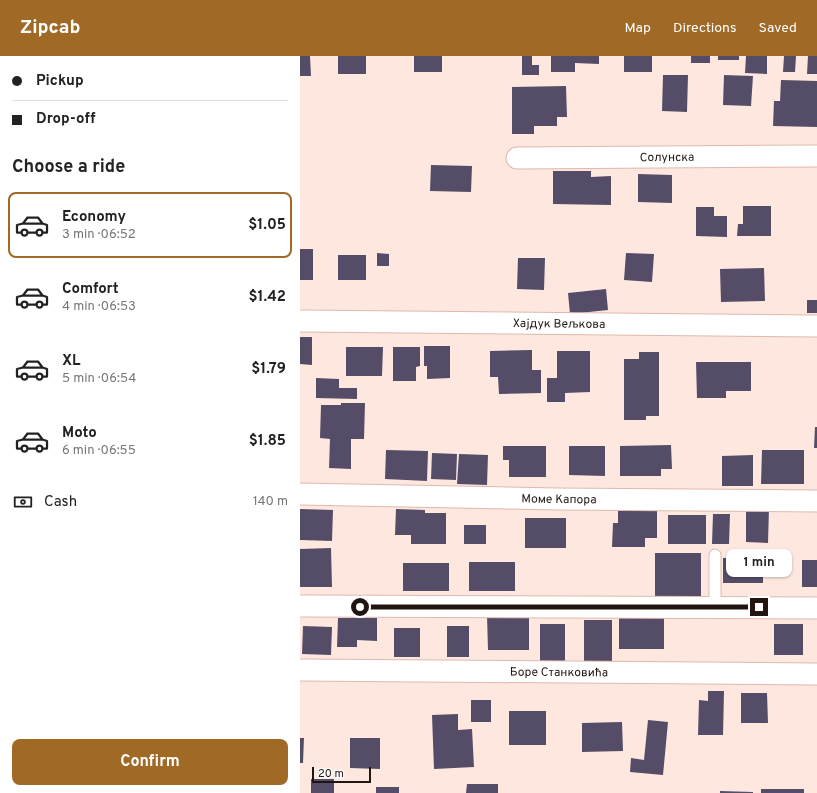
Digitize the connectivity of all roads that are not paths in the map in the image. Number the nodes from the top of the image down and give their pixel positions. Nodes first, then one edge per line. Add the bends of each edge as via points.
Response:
1 (817, 156) edge
2 (517, 158) dead end
3 (300, 321) edge
4 (817, 326) edge
5 (300, 494) edge
6 (817, 501) edge
7 (715, 555) dead end
8 (300, 606) edge
9 (715, 607) junction
10 (817, 608) edge
11 (300, 670) edge
12 (817, 674) edge

1 - 2 street, Солунска
3 - 4 street, Хајдук Вељкова
5 - 6 street, Моме Капора
7 - 9 lane
8 - 9 street
9 - 10 street
11 - 12 street, Боре Станковића

